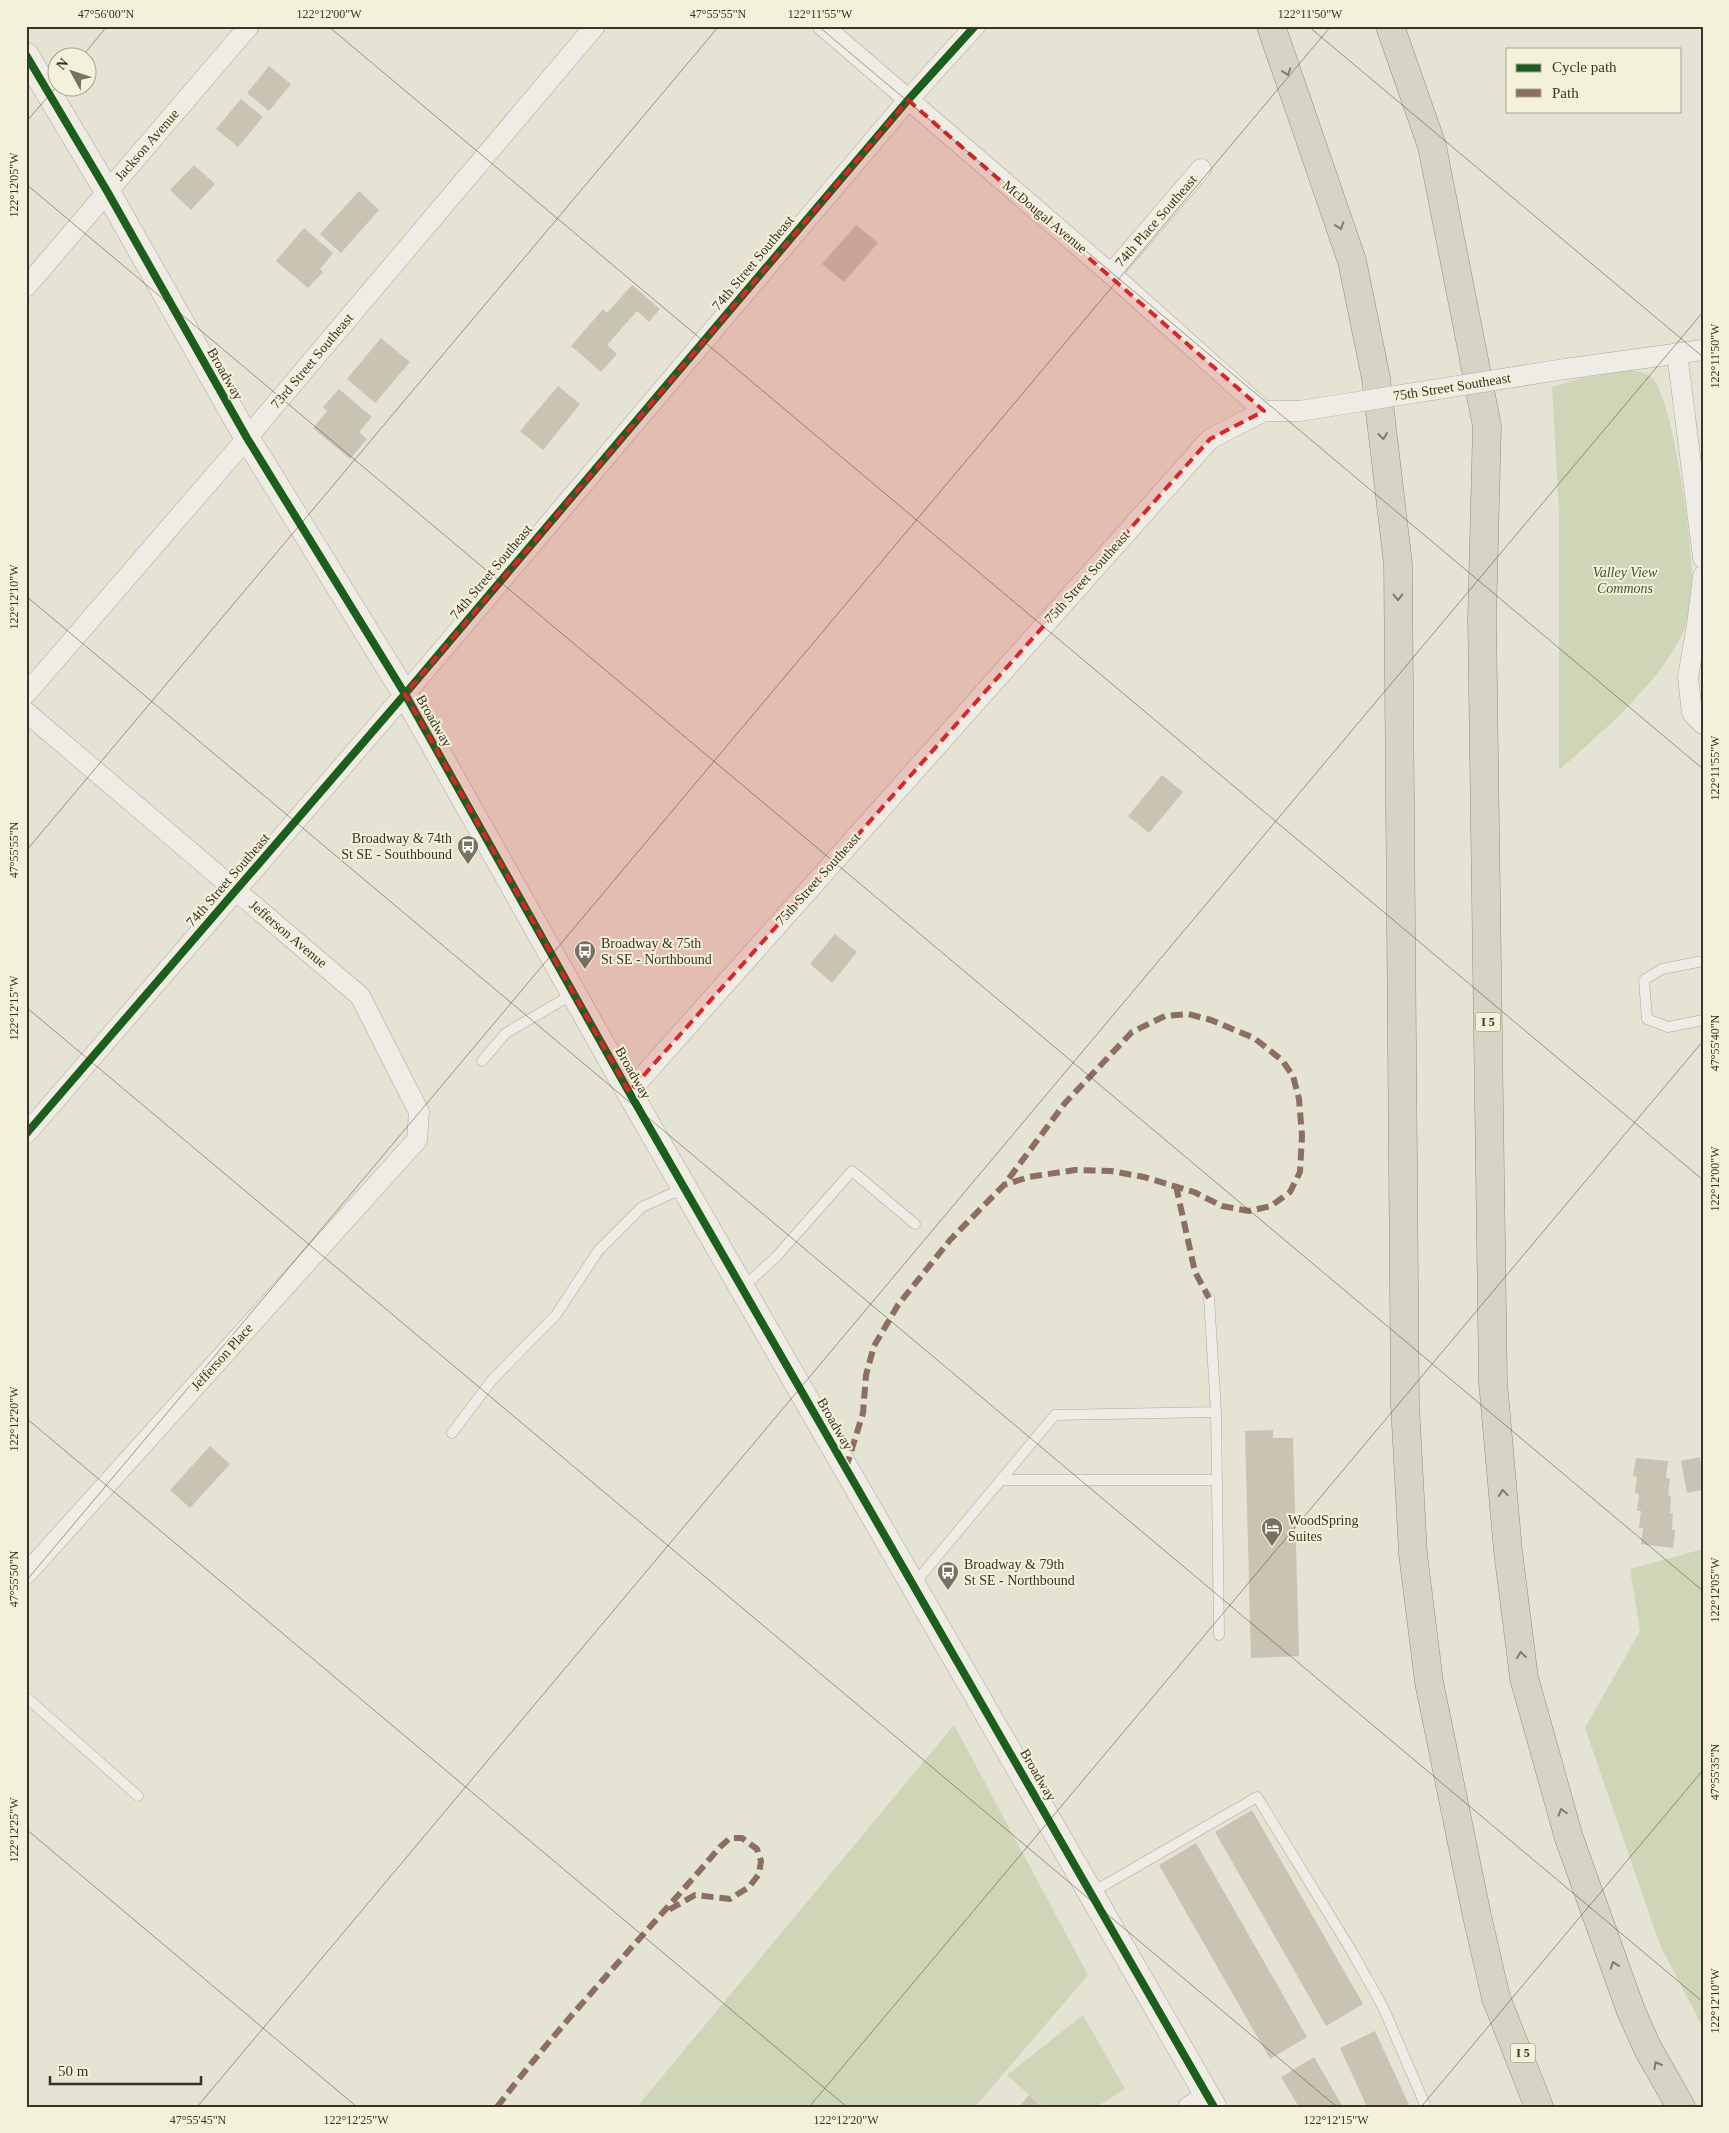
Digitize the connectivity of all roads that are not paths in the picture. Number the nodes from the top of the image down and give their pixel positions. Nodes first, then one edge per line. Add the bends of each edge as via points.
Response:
1 (249, 26) edge
2 (595, 26) edge
3 (822, 26) edge
4 (974, 26) edge
5 (1270, 26) edge
6 (1390, 26) edge
7 (29, 70) edge
8 (908, 100) junction
9 (1201, 169) dead end
10 (107, 191) junction
11 (1111, 274) junction
12 (26, 287) edge
13 (1703, 350) edge
14 (1677, 353) junction
15 (1264, 411) junction
16 (247, 438) junction
17 (1703, 558) edge
18 (1703, 576) edge
19 (26, 694) edge
20 (405, 694) junction
21 (26, 712) edge
22 (1703, 724) edge
23 (236, 890) junction
24 (1703, 961) edge
25 (574, 994) junction
26 (1703, 1020) edge
27 (482, 1062) dead end
28 (629, 1092) junction
29 (26, 1134) edge
30 (417, 1140) joint
31 (684, 1188) junction
32 (915, 1224) dead end
33 (742, 1288) junction
34 (1209, 1298) dead end
35 (1216, 1412) junction
36 (452, 1433) dead end
37 (1001, 1480) junction
38 (1217, 1480) junction
39 (26, 1574) edge
40 (914, 1585) junction
41 (1219, 1635) dead end
42 (26, 1697) edge
43 (138, 1796) dead end
44 (1091, 1893) junction
45 (1496, 1998) junction
46 (1203, 2103) edge
47 (1426, 2107) edge
48 (1539, 2107) edge
49 (1549, 2107) edge
50 (1681, 2107) edge

1 - 10 street, Jackson Avenue
2 - 16 street, 73rd Street Southeast
3 - 8 street, McDougal Avenue
4 - 8 street, 74th Street Southeast
5 -> 45 highway, I 5 via 1352,261 1376,378 1398,564 1405,1405 1413,1554 1430,1691
50 -> 6 highway, I 5 via 1631,2011 1569,1838 1524,1678 1492,1382 1482,618 1487,426 1432,146
7 - 10 street, Broadway
8 - 11 street, McDougal Avenue
8 - 20 street, 74th Street Southeast
9 - 11 street, 74th Place Southeast
10 - 12 street, Jackson Avenue
10 - 16 street, Broadway
11 - 15 street, McDougal Avenue
13 - 14 street, 75th Street Southeast
14 - 15 street, 75th Street Southeast, bridge via 1300,411
14 - 17 street
15 - 28 street, 75th Street Southeast via 1210,440
16 - 19 street, 73rd Street Southeast
16 - 20 street, Broadway
18 - 22 street via 1688,677 1692,713
20 - 23 street, 74th Street Southeast
20 - 25 street, Broadway
21 - 23 street, Jefferson Avenue
23 - 29 street, 74th Street Southeast
23 - 30 street, Jefferson Avenue via 360,996 419,1112
24 - 26 lane via 1662,969 1644,980 1647,1019 1668,1027
25 - 27 lane via 506,1033
25 - 28 street, Broadway
28 - 31 street, Broadway
30 - 39 street, Jefferson Place
31 - 33 street, Broadway
31 - 36 lane via 642,1207 598,1251 556,1314 492,1380
32 - 33 lane via 852,1170 776,1257
33 - 40 street, Broadway
34 - 35 lane
35 - 37 lane via 1055,1415
35 - 38 lane
37 - 38 lane
37 - 40 lane
38 - 41 lane
40 - 44 street, Broadway
42 - 43 lane
44 - 46 street, Broadway
44 - 47 lane via 1258,1798 1383,2007
45 - 48 highway
45 - 49 highway, I 5

